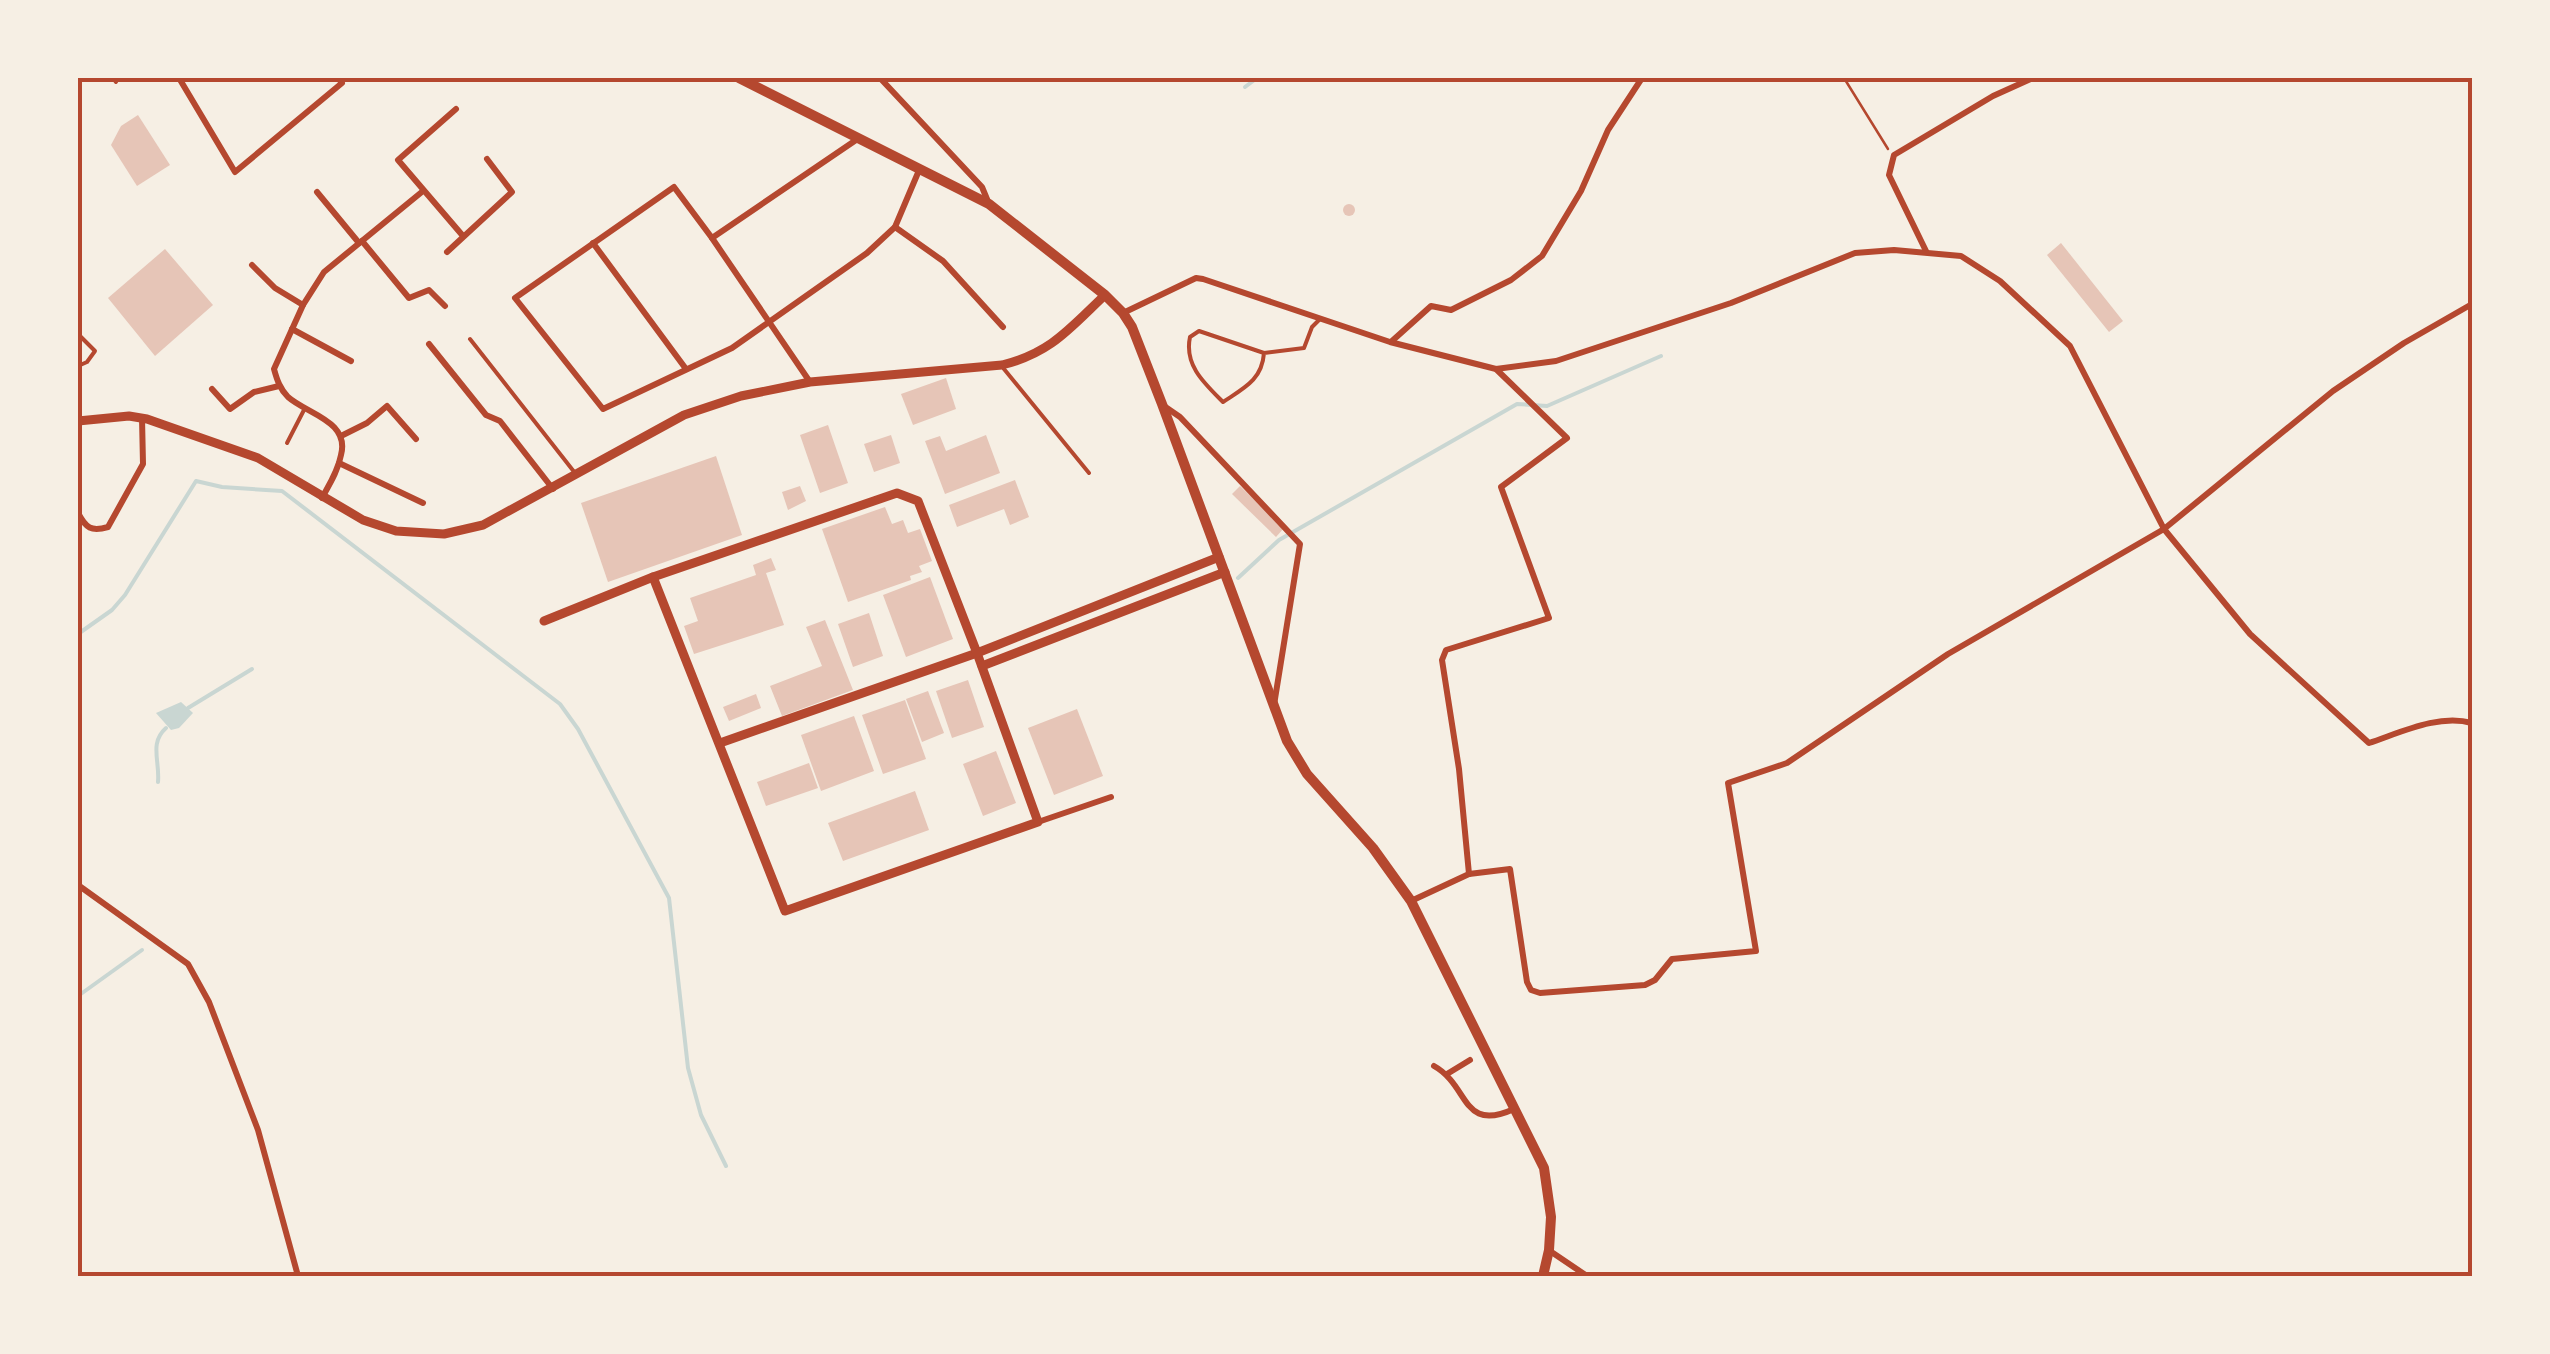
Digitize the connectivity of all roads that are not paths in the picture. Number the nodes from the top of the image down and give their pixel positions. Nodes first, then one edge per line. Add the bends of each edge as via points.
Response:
1 (179, 78) edge
2 (739, 78) edge
3 (880, 78) edge
4 (1642, 78) edge
5 (2032, 78) edge
6 (342, 79) edge
7 (456, 110) dead end
8 (861, 137) junction
9 (487, 159) dead end
10 (920, 167) junction
11 (423, 191) junction
12 (318, 192) dead end
13 (989, 204) junction
14 (895, 227) junction
15 (463, 236) junction
16 (712, 238) junction
17 (361, 242) junction
18 (593, 243) junction
19 (1926, 251) junction
20 (447, 252) dead end
21 (252, 265) dead end
22 (1106, 295) junction
23 (2472, 304) edge
24 (303, 305) junction
25 (446, 306) dead end
26 (1123, 312) junction
27 (1320, 320) junction
28 (771, 322) junction
29 (1003, 327) dead end
30 (292, 328) junction
31 (78, 334) edge
32 (470, 339) dead end
33 (1390, 342) junction
34 (429, 344) dead end
35 (1264, 353) junction
36 (352, 362) dead end
37 (1002, 365) junction
38 (78, 366) edge
39 (686, 369) junction
40 (1496, 369) junction
41 (810, 382) junction
42 (279, 386) junction
43 (212, 388) dead end
44 (1162, 404) junction
45 (306, 408) junction
46 (79, 417) edge
47 (142, 418) junction
48 (341, 436) junction
49 (416, 439) dead end
50 (288, 444) dead end
51 (339, 463) junction
52 (1089, 474) dead end
53 (577, 475) junction
54 (554, 489) junction
55 (322, 498) junction
56 (423, 503) dead end
57 (78, 514) edge
58 (2164, 529) junction
59 (1219, 556) junction
60 (1226, 572) junction
61 (653, 578) junction
62 (544, 621) dead end
63 (977, 653) junction
64 (982, 666) junction
65 (1274, 706) junction
66 (2472, 723) edge
67 (720, 743) junction
68 (1111, 796) dead end
69 (1038, 822) junction
70 (1469, 874) junction
71 (78, 886) edge
72 (1411, 901) junction
73 (1470, 1060) dead end
74 (1434, 1066) dead end
75 (1448, 1074) junction
76 (1514, 1109) junction
77 (1549, 1250) junction
78 (298, 1276) edge
79 (1543, 1276) edge
80 (1588, 1276) edge

1 - 6 street via 235,172
2 - 8 main road
3 - 13 street via 982,186
4 - 33 street via 1542,256 1451,310 1431,306
5 - 19 street via 1894,155 1889,175
7 - 11 street via 398,160
8 - 10 main road
8 - 16 street
9 - 15 street via 512,192
10 - 13 main road
10 - 14 street
11 - 15 street
11 - 17 street
12 - 17 street
13 - 22 main road
14 - 28 street
14 - 29 street via 943,261
15 - 20 street
16 - 18 street via 674,186
16 - 28 street
17 - 24 street via 324,272
17 - 25 street via 409,298 429,290
18 - 39 street
18 - 39 street via 515,298 603,409
19 - 40 street via 1855,253 1556,361
19 - 58 street via 1977,263 2070,346
21 - 24 street
22 - 26 main road
22 - 37 street via 1060,339 1031,358
23 - 58 street via 2333,391
24 - 30 street
26 - 27 street via 1196,278
26 - 44 main road
27 - 33 street
27 - 35 lane via 1304,348
28 - 39 street
28 - 41 street
30 - 36 street
30 - 42 street via 274,369
31 - 38 lane via 96,351
32 - 53 lane
33 - 40 street
34 - 54 street
35 - 35 lane via 1262,369 1222,402 1190,362 1188,349 1190,336 1199,331
37 - 41 street
37 - 52 lane
40 - 70 street via 1566,438 1501,487 1549,618 1446,650 1442,660
41 - 53 street via 684,415
42 - 43 street via 254,392 230,409
42 - 45 street
44 - 59 main road
44 - 65 street via 1300,544
45 - 48 street
45 - 50 lane
46 - 47 street
47 - 55 street via 258,458
47 - 57 street via 144,464 108,526 86,527
48 - 49 street via 386,406
48 - 51 street
51 - 55 street
51 - 56 street
53 - 54 street
54 - 55 street via 483,525 429,535 380,526
58 - 66 street via 2250,634 2369,743 2424,724
58 - 70 street via 1948,654 1787,763 1728,783 1756,952 1672,959 1646,985 1540,993 1527,982 1510,869
59 - 60 main road
59 - 63 street
60 - 64 street
60 - 65 main road
61 - 62 street
61 - 63 street via 897,493 912,496
61 - 67 street
63 - 64 street
63 - 67 street
64 - 69 street
65 - 72 main road via 1307,774
67 - 69 street via 785,911
68 - 69 street
70 - 72 street
71 - 78 street via 188,964 258,1130
72 - 76 main road
73 - 75 street
74 - 75 street
75 - 76 street via 1476,1114 1489,1118
76 - 77 main road via 1544,1168
77 - 79 main road
77 - 80 street

